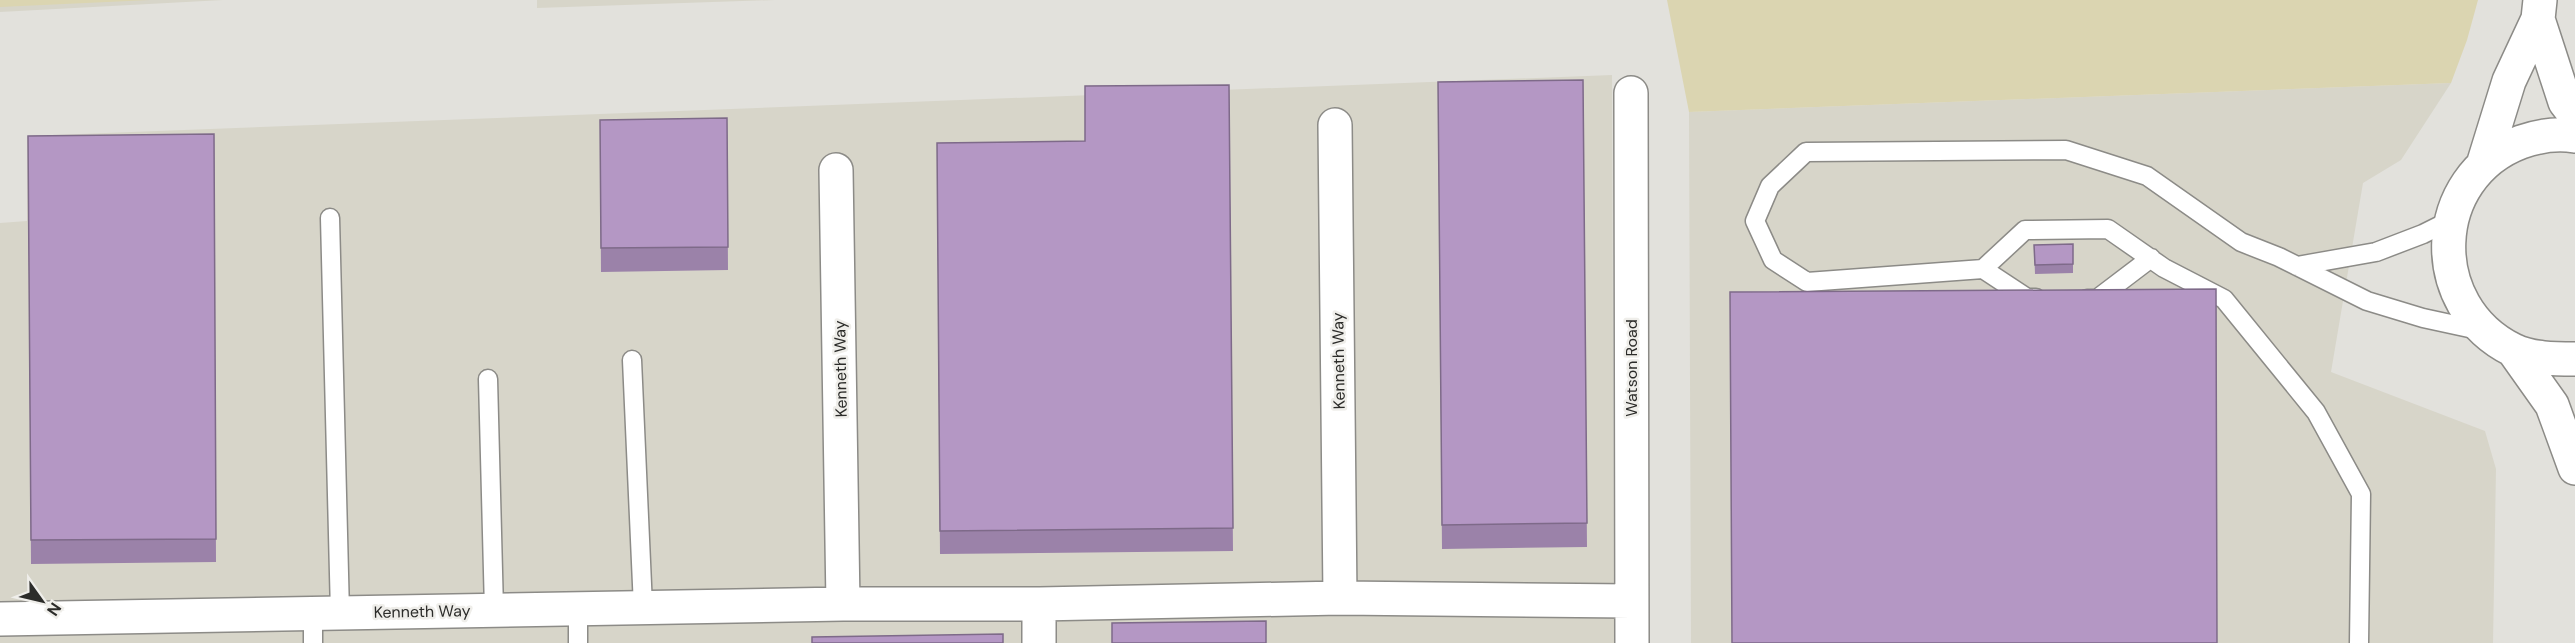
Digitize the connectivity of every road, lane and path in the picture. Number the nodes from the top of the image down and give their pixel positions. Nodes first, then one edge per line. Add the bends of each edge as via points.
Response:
1 (2539, 10) edge
2 (1631, 93) dead end
3 (2575, 115) edge
4 (1335, 125) dead end
5 (2575, 136) edge
6 (2483, 165) junction
7 (836, 170) dead end
8 (330, 218) dead end
9 (2451, 220) junction
10 (2151, 258) junction
11 (2297, 266) junction
12 (1983, 269) junction
13 (2050, 298) edge
14 (2073, 299) edge
15 (2485, 331) junction
16 (2513, 350) junction
17 (2575, 359) edge
18 (632, 360) dead end
19 (488, 379) dead end
20 (2575, 468) edge
21 (1340, 598) junction
22 (1631, 601) junction
23 (843, 604) junction
24 (1039, 604) junction
25 (643, 607) junction
26 (578, 608) junction
27 (494, 610) junction
28 (0, 619) edge
29 (322, 623) edge
30 (578, 643) edge
31 (1039, 643) edge
32 (1632, 643) edge
33 (2359, 643) edge

1 - 3 street via 2565,102
1 - 6 street via 2509,81
2 - 22 street, Watson Road
4 - 21 street, Kenneth Way
5 - 6 street via 2535,137 2507,147
6 - 9 street via 2463,190
7 - 23 street, Kenneth Way
8 - 29 lane
9 - 11 lane via 2376,252
9 - 15 street via 2448,250 2452,280 2465,308
10 - 12 lane via 2108,229 2025,230
10 - 14 lane via 2097,299
10 - 33 lane via 2224,299 2316,412 2361,494
11 - 12 lane via 2241,242 2147,176 2066,150 1806,152 1770,186 1755,221 1773,260 1807,282
11 - 15 lane via 2367,302
12 - 13 lane via 2027,298
15 - 16 street
16 - 17 street via 2546,359
16 - 20 street via 2552,405
18 - 25 lane
19 - 27 lane
21 - 22 street, Kenneth Way
21 - 24 street, Kenneth Way
22 - 32 street, Watson Road
23 - 24 street, Kenneth Way
23 - 25 street, Kenneth Way
24 - 31 street
25 - 26 street, Kenneth Way
26 - 27 street, Kenneth Way
26 - 30 lane
27 - 29 street, Kenneth Way
28 - 29 street, Kenneth Way

